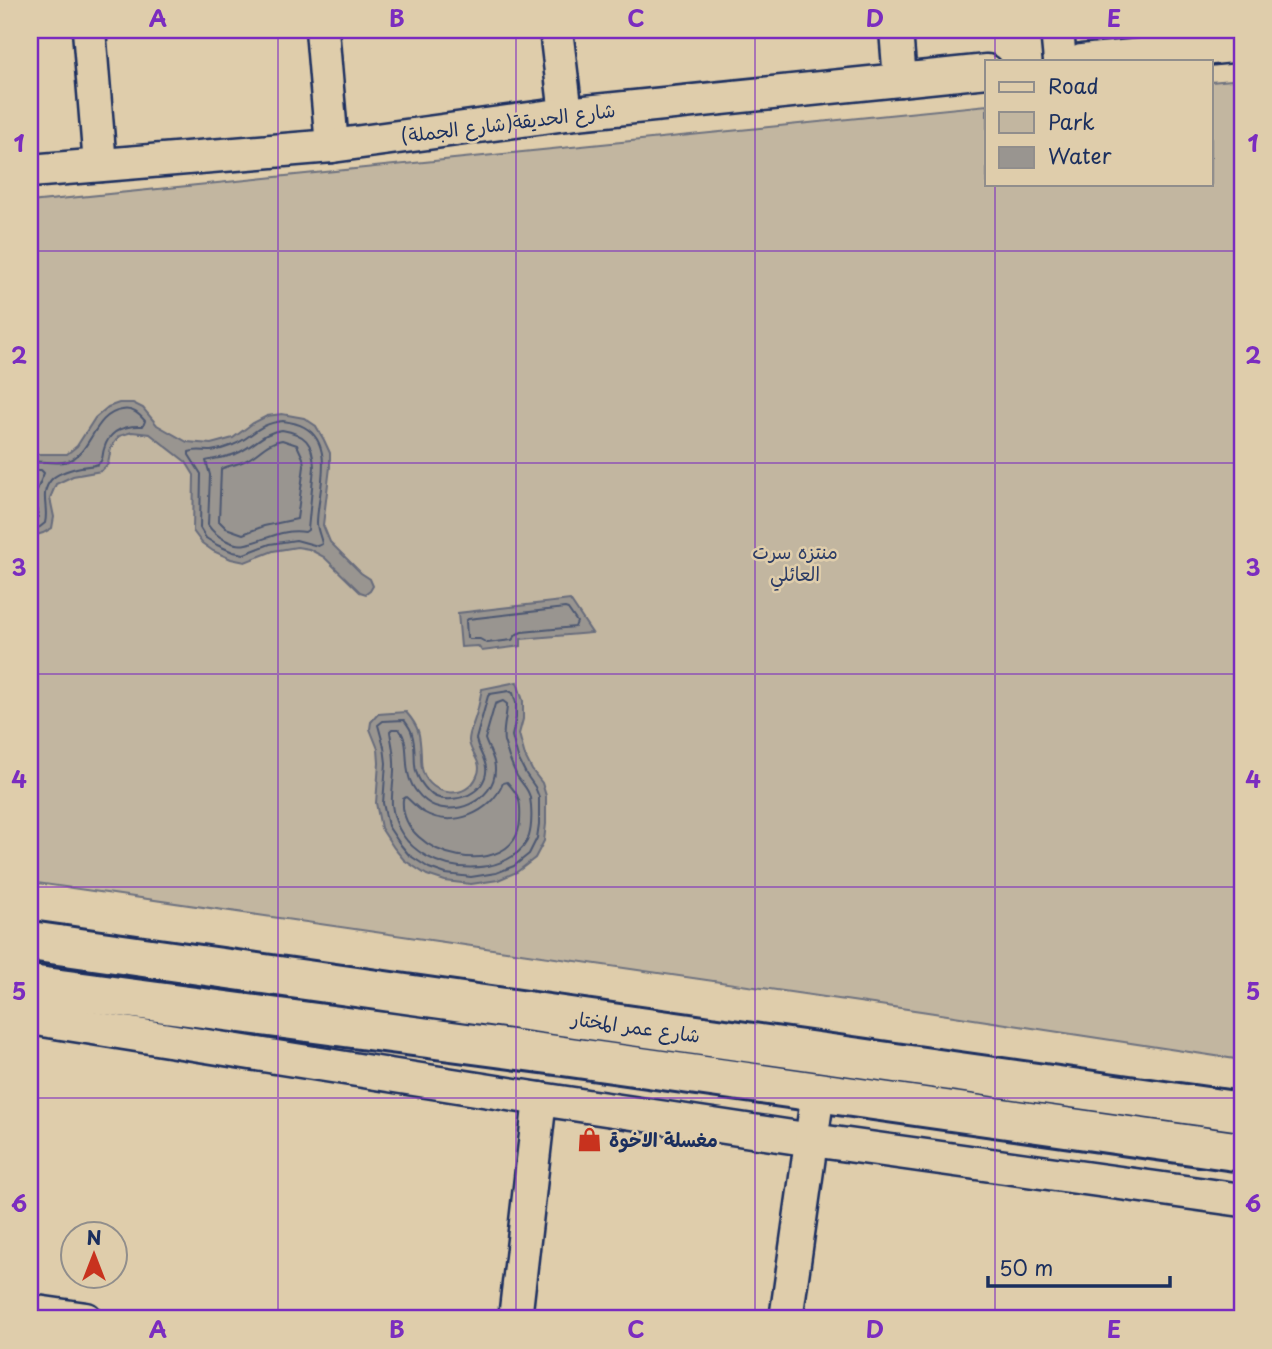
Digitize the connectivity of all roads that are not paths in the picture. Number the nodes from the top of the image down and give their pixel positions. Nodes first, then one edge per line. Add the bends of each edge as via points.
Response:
1 (89, 30) edge
2 (321, 30) edge
3 (556, 30) edge
4 (896, 30) edge
5 (1057, 30) edge
6 (1242, 45) edge
7 (1060, 60) edge
8 (1092, 60) edge
9 (985, 71) edge
10 (901, 80) junction
11 (566, 114) junction
12 (332, 146) junction
13 (100, 165) junction
14 (30, 171) edge
15 (30, 942) edge
16 (30, 985) edge
17 (30, 1018) edge
18 (818, 1092) junction
19 (540, 1099) junction
20 (1242, 1112) edge
21 (812, 1140) junction
22 (1242, 1152) edge
23 (1242, 1200) edge
24 (30, 1311) edge
25 (86, 1319) edge
26 (515, 1319) edge
27 (786, 1319) edge

1 - 13 street
2 - 12 street
3 - 11 street
4 - 10 street
5 - 7 street
6 - 8 street
9 - 10 street, شارع الحديقة(شارع الجملة)
10 - 11 street, شارع الحديقة(شارع الجملة)
11 - 12 street, شارع الحديقة(شارع الجملة)
12 - 13 street, شارع الحديقة(شارع الجملة)
13 - 14 street, شارع الحديقة(شارع الجملة)
15 - 20 main road, شارع عمر المختار
16 - 18 main road
17 - 19 street
18 - 21 street
18 - 22 main road
19 - 21 street
19 - 26 street
21 - 23 street
21 - 27 street
24 - 25 street

